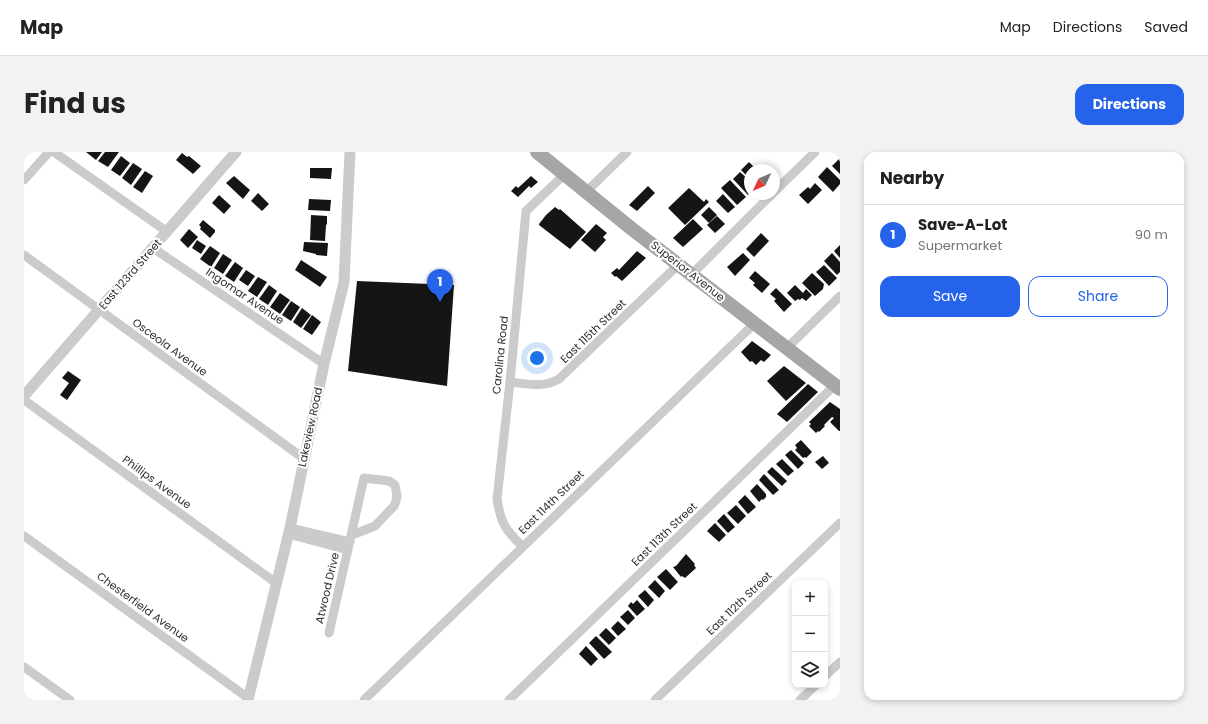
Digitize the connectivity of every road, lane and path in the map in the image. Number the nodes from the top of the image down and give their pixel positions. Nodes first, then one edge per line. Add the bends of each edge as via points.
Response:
1 (49, 152) edge
2 (54, 152) edge
3 (236, 152) edge
4 (350, 152) edge
5 (537, 152) edge
6 (626, 152) edge
7 (815, 152) edge
8 (565, 174) junction
9 (24, 180) edge
10 (780, 186) edge
11 (587, 191) junction
12 (766, 200) edge
13 (166, 231) junction
14 (153, 248) junction
15 (24, 254) edge
16 (679, 264) junction
17 (692, 274) junction
18 (840, 296) edge
19 (98, 310) junction
20 (755, 323) junction
21 (788, 348) junction
22 (324, 364) junction
23 (510, 382) junction
24 (838, 387) edge
25 (24, 396) edge
26 (24, 400) edge
27 (303, 458) junction
28 (840, 523) edge
29 (289, 531) junction
30 (24, 536) edge
31 (350, 542) junction
32 (522, 546) junction
33 (276, 583) junction
34 (329, 632) dead end
35 (840, 662) edge
36 (24, 667) edge
37 (828, 673) edge
38 (813, 688) edge
39 (248, 699) edge
40 (70, 700) edge
41 (364, 700) edge
42 (509, 700) edge
43 (656, 700) edge
44 (800, 700) edge

1 - 9 street
2 - 13 street
3 - 13 street, East 123rd Street
4 - 22 street, Lakeview Road via 344,282
5 - 8 main road, Superior Avenue
6 - 11 street
7 - 10 street
8 - 11 main road, Superior Avenue
8 - 23 street, Carolina Road via 526,211
11 - 16 main road, Superior Avenue
12 - 17 street
13 - 14 street, East 123rd Street
14 - 19 street, East 123rd Street
14 - 22 street, Ingomar Avenue
15 - 19 street, Osceola Avenue
16 - 17 main road, Superior Avenue
16 - 23 street, East 115th Street via 559,379 541,385
17 - 20 main road, Superior Avenue
18 - 21 street
19 - 25 street, East 123rd Street
19 - 27 street, Osceola Avenue
20 - 21 main road, Superior Avenue
20 - 32 street, East 114th Street
21 - 24 main road, Superior Avenue
22 - 27 street, Lakeview Road
23 - 32 street, Carolina Road via 497,499 499,516 505,529
24 - 42 street, East 113th Street
26 - 33 street, Phillips Avenue
27 - 29 street, Lakeview Road
28 - 43 street, East 112th Street
29 - 31 street, Atwood Drive
29 - 33 street, Lakeview Road
30 - 39 street, Chesterfield Avenue
31 - 31 street, Atwood Drive via 364,478 389,480 394,485 397,496 394,506 375,526
31 - 34 street, Atwood Drive
32 - 41 street, East 114th Street
33 - 39 street, Lakeview Road
35 - 37 street
36 - 40 street
38 - 44 street

